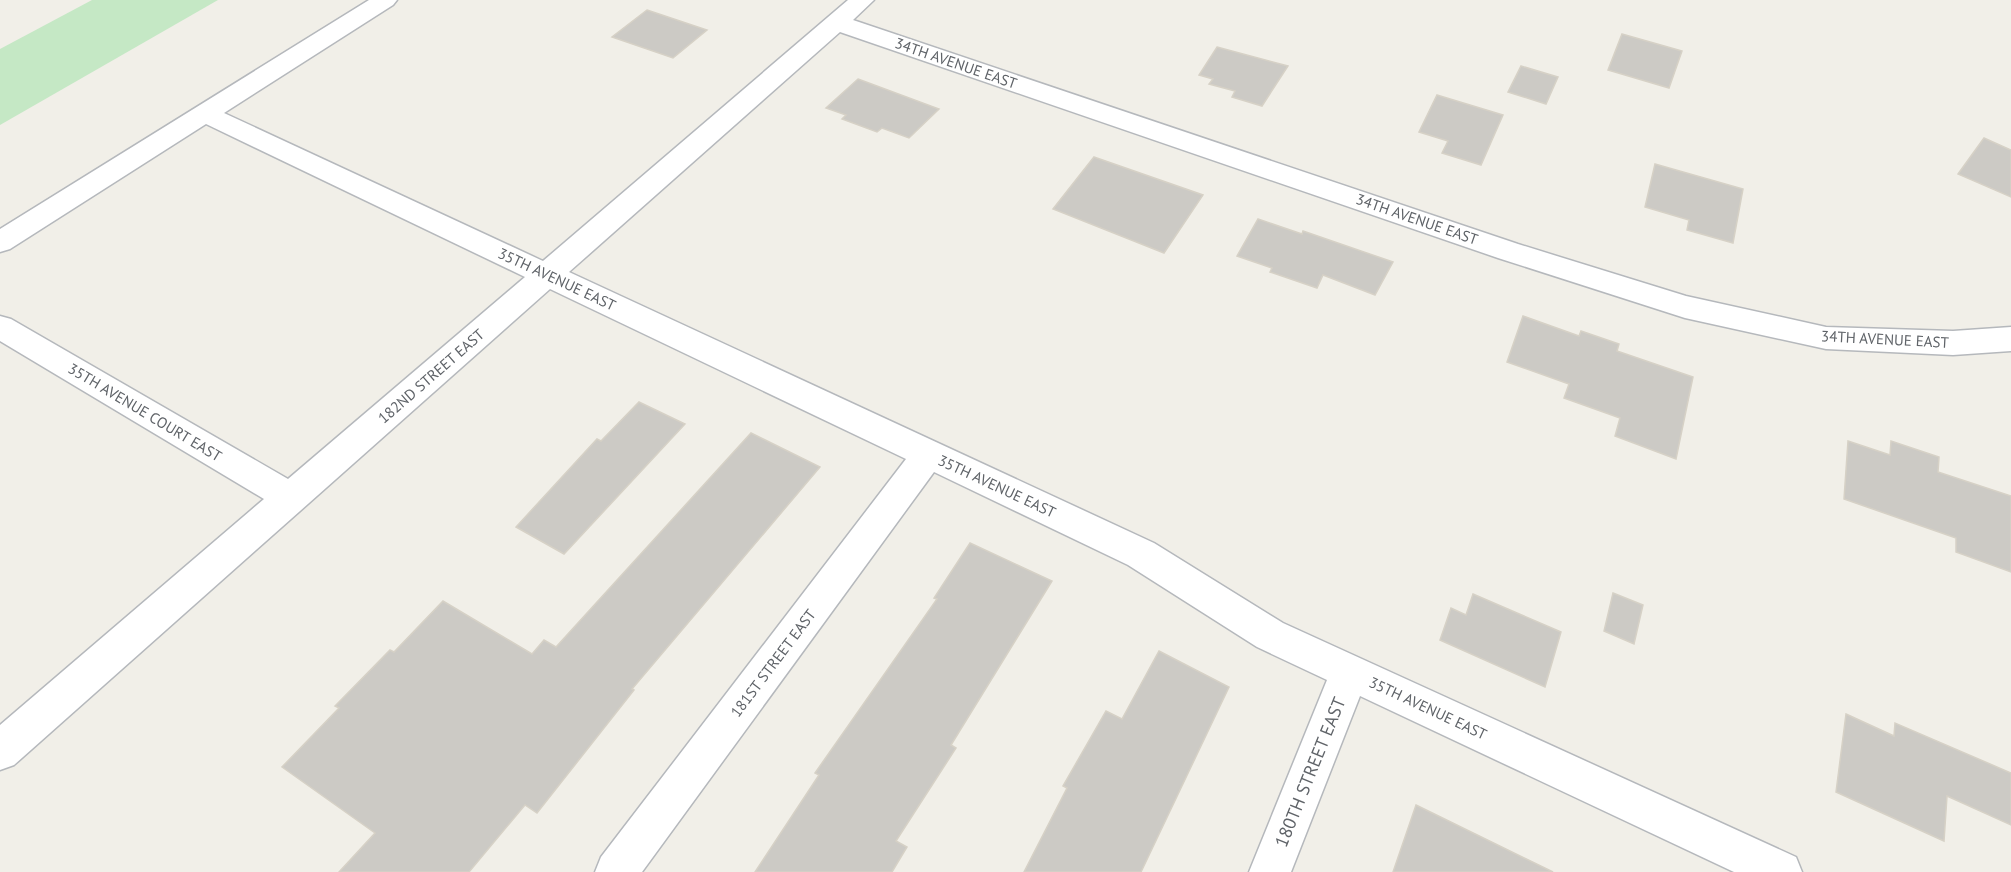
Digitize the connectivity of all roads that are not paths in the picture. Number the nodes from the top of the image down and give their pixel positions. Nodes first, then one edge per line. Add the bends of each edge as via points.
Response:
1 (385, 0) edge
2 (862, 0) edge
3 (837, 23) junction
4 (205, 114) junction
5 (0, 242) edge
6 (548, 274) junction
7 (0, 327) edge
8 (2011, 339) edge
9 (929, 454) junction
10 (291, 498) junction
11 (1350, 672) junction
12 (0, 751) edge
13 (616, 872) edge
14 (1270, 872) edge
15 (1782, 872) edge

1 - 4 street
2 - 3 street, 182ND STREET EAST
3 - 6 street, 182ND STREET EAST
3 - 8 street, 34TH AVENUE EAST via 1685,307 1826,338 1953,343
4 - 5 street
4 - 6 street, 35TH AVENUE EAST
6 - 9 street, 35TH AVENUE EAST
6 - 10 street, 182ND STREET EAST
7 - 10 street, 35TH AVENUE COURT EAST
9 - 11 street, 35TH AVENUE EAST via 1141,554 1270,635
9 - 13 street, 181ST STREET EAST
10 - 12 street, 182ND STREET EAST
11 - 14 street, 180TH STREET EAST
11 - 15 street, 35TH AVENUE EAST

